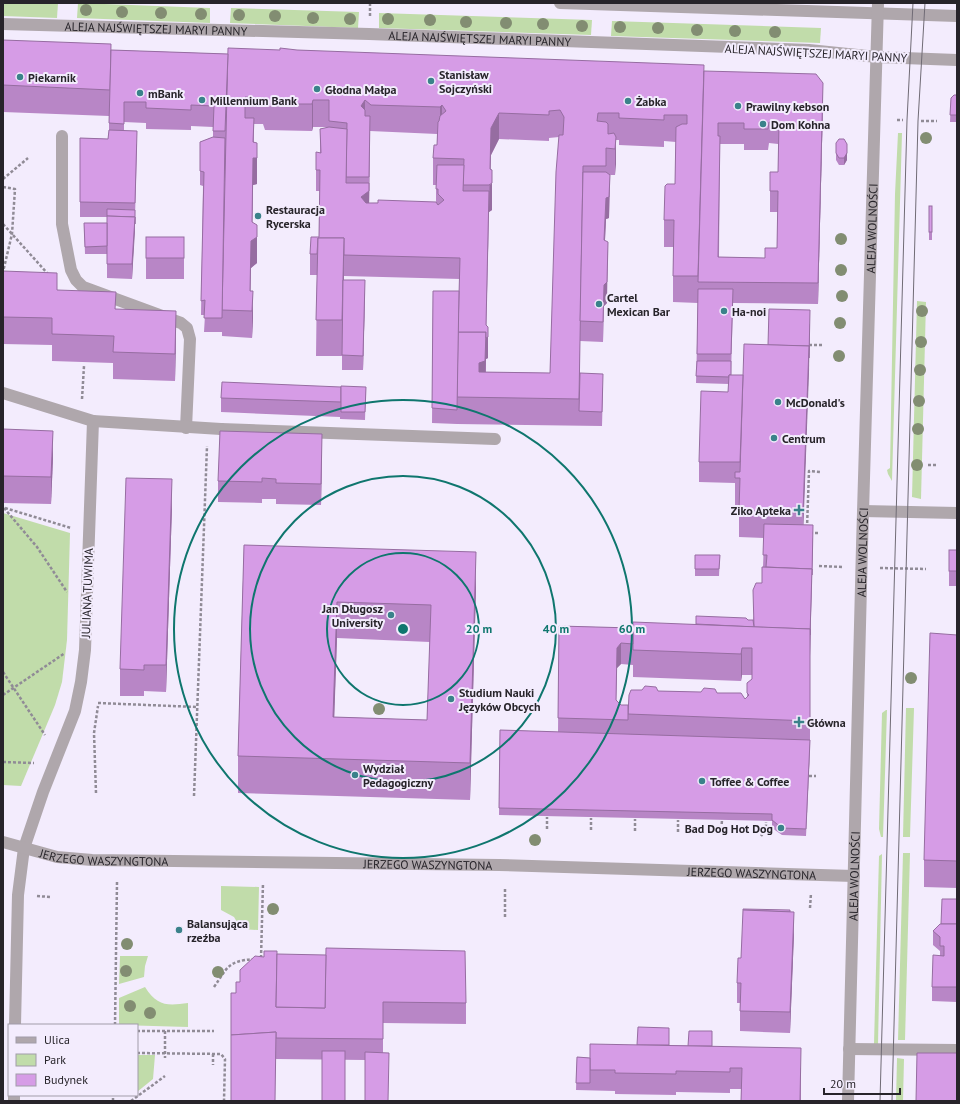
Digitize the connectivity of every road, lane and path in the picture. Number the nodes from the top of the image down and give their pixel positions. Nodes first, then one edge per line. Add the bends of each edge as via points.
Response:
1 (560, 3) edge
2 (878, 8) edge
3 (957, 16) edge
4 (3, 24) edge
5 (877, 57) junction
6 (957, 60) edge
7 (897, 120) dead end
8 (903, 120) dead end
9 (921, 121) dead end
10 (937, 121) dead end
11 (62, 136) dead end
12 (28, 158) dead end
13 (3, 179) edge
14 (3, 187) edge
15 (3, 224) edge
16 (12, 234) junction
17 (3, 272) edge
18 (48, 274) edge
19 (809, 345) edge
20 (824, 345) dead end
21 (84, 366) dead end
22 (3, 393) edge
23 (82, 399) dead end
24 (93, 421) junction
25 (186, 428) junction
26 (495, 439) dead end
27 (207, 441) dead end
28 (928, 465) dead end
29 (938, 465) dead end
30 (821, 472) dead end
31 (805, 479) edge
32 (809, 479) junction
33 (3, 508) edge
34 (863, 511) junction
35 (957, 513) edge
36 (74, 522) dead end
37 (820, 533) dead end
38 (819, 566) dead end
39 (839, 566) dead end
40 (67, 592) dead end
41 (70, 649) dead end
42 (3, 672) edge
43 (14, 688) junction
44 (3, 695) edge
45 (98, 695) dead end
46 (98, 703) junction
47 (197, 707) junction
48 (48, 738) dead end
49 (3, 762) edge
50 (34, 770) dead end
51 (809, 776) edge
52 (816, 776) dead end
53 (96, 793) dead end
54 (194, 796) dead end
55 (547, 817) edge
56 (592, 818) edge
57 (635, 819) edge
58 (678, 820) dead end
59 (722, 820) edge
60 (766, 822) dead end
61 (547, 828) dead end
62 (591, 830) dead end
63 (635, 831) dead end
64 (678, 832) dead end
65 (721, 834) dead end
66 (761, 836) dead end
67 (3, 842) edge
68 (24, 848) junction
69 (854, 876) junction
70 (117, 882) dead end
71 (263, 883) dead end
72 (505, 888) dead end
73 (505, 917) dead end
74 (214, 987) dead end
75 (15, 1024) edge
76 (115, 1024) edge
77 (138, 1031) edge
78 (165, 1031) junction
79 (214, 1032) dead end
80 (849, 1049) junction
81 (957, 1050) edge
82 (138, 1053) edge
83 (164, 1053) junction
84 (214, 1054) junction
85 (165, 1058) dead end
86 (214, 1065) dead end
87 (164, 1076) dead end
88 (132, 1101) edge
89 (224, 1101) edge
90 (848, 1101) edge

1 - 2 street
2 - 3 street
2 - 5 street, ALEJA WOLNOŚCI
4 - 5 street, ALEJA NAJŚWIĘTSZEJ MARYI PANNY via 801,50
5 - 6 street, ALEJA NAJŚWIĘTSZEJ MARYI PANNY
5 - 34 street, ALEJA WOLNOŚCI
7 - 8 path
9 - 10 path
11 - 25 street via 62,224 71,270 83,287 181,323 187,328 190,338
12 - 13 path
14 - 16 path via 15,189
15 - 16 path
16 - 17 path
16 - 18 path
19 - 20 path
21 - 23 path
22 - 24 street
24 - 25 street
24 - 68 street, JULIANA TUWIMA via 85,650 81,682 75,711
25 - 26 street
27 - 47 path
28 - 29 path
30 - 32 path via 809,471
31 - 32 path
32 - 37 path via 807,533
33 - 36 path via 74,529
33 - 40 path via 37,547
34 - 35 street
34 - 69 street, ALEJA WOLNOŚCI
38 - 39 path
41 - 43 path
42 - 43 path
43 - 44 path
43 - 48 path
45 - 46 path
46 - 47 path
46 - 53 path via 94,733
47 - 54 path
49 - 50 path via 37,763
51 - 52 path
55 - 61 path
56 - 62 path
57 - 63 path
58 - 64 path
59 - 65 path
60 - 66 path via 766,828
67 - 68 street, JERZEGO WASZYNGTONA
68 - 69 street, JERZEGO WASZYNGTONA via 57,857 92,860 492,865
68 - 75 street, JULIANA TUWIMA via 18,895
69 - 80 street, ALEJA WOLNOŚCI
70 - 76 path
71 - 74 path via 261,959 240,960 226,968
72 - 73 path
77 - 78 path
78 - 79 path
78 - 83 path
80 - 81 street
80 - 90 street, ALEJA WOLNOŚCI
82 - 83 path
83 - 84 path
83 - 85 path
84 - 86 path
84 - 89 path via 221,1054 225,1059
87 - 88 path

